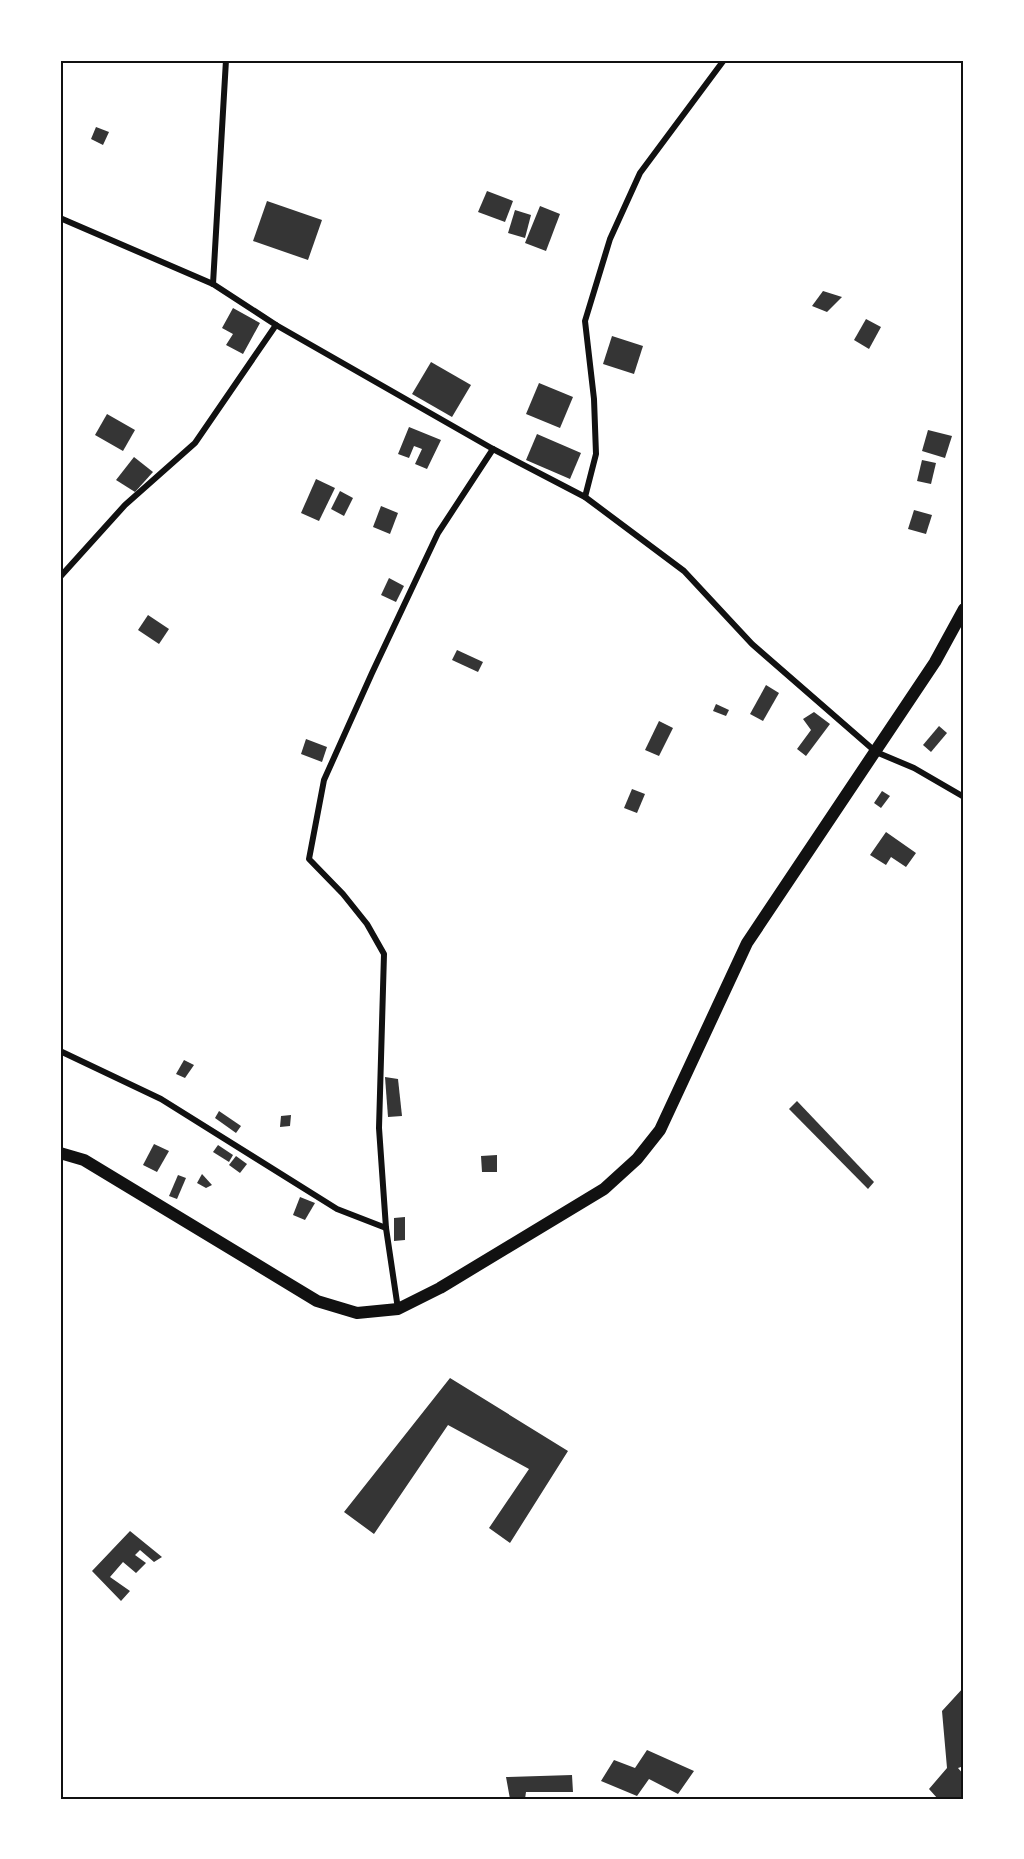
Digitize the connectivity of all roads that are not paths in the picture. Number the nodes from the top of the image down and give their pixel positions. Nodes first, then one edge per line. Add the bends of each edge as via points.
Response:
1 (226, 60) edge
2 (724, 60) edge
3 (60, 218) edge
4 (213, 284) junction
5 (276, 325) junction
6 (493, 449) junction
7 (585, 497) junction
8 (60, 578) edge
9 (964, 609) edge
10 (876, 752) junction
11 (964, 797) edge
12 (60, 1051) edge
13 (60, 1153) edge
14 (386, 1228) junction
15 (398, 1309) junction

1 - 4 street
2 - 7 street via 640,173 610,239 585,321 596,454
3 - 4 street
4 - 5 street
5 - 6 street
5 - 8 street via 195,443 125,504
6 - 7 street
6 - 14 street via 438,533 367,684 324,780 309,859 367,924 384,954 379,1128
7 - 10 street via 684,571 752,645
9 - 10 main road via 935,662
10 - 11 street via 914,768
10 - 15 main road via 747,943 660,1130 638,1159 604,1189
12 - 14 street via 161,1099 337,1209
13 - 15 main road via 84,1160 317,1301 357,1313
14 - 15 street

